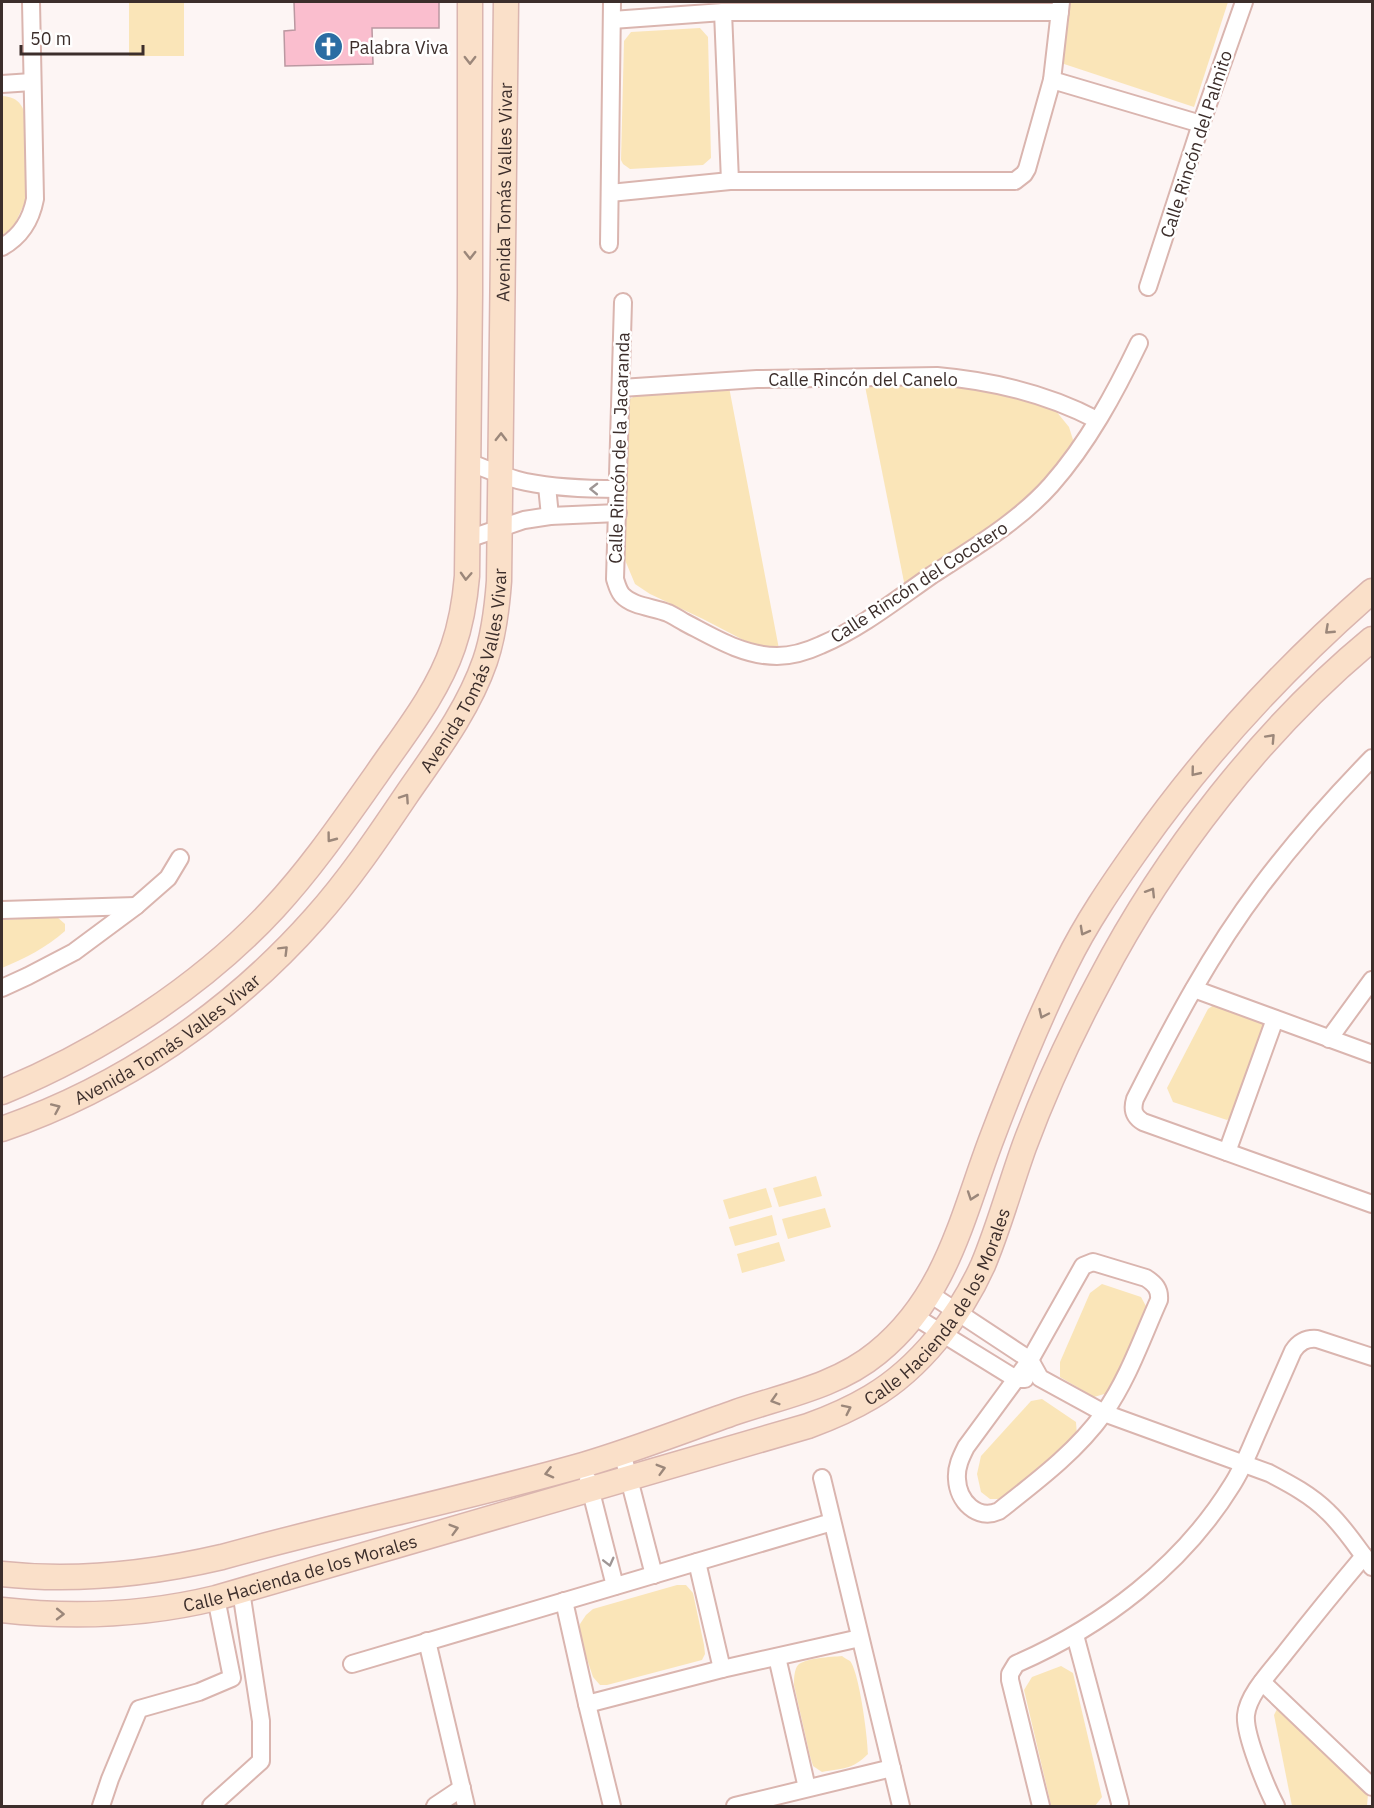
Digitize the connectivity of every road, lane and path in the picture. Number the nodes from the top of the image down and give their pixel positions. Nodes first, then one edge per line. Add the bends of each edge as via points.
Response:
1 (31, 2) edge
2 (470, 2) edge
3 (506, 2) edge
4 (612, 2) edge
5 (1244, 2) edge
6 (1060, 7) edge
7 (723, 12) junction
8 (612, 20) junction
9 (1052, 80) junction
10 (32, 82) junction
11 (2, 84) edge
12 (1201, 124) junction
13 (730, 181) junction
14 (610, 193) junction
15 (609, 243) dead end
16 (2, 247) edge
17 (1148, 287) dead end
18 (623, 302) dead end
19 (1139, 343) dead end
20 (621, 388) junction
21 (1097, 420) junction
22 (468, 462) junction
23 (501, 475) junction
24 (547, 486) junction
25 (618, 489) junction
26 (618, 513) junction
27 (550, 516) junction
28 (500, 527) junction
29 (468, 539) junction
30 (1372, 591) edge
31 (621, 594) joint
32 (1372, 639) edge
33 (1372, 758) edge
34 (180, 858) dead end
35 (136, 906) junction
36 (2, 910) edge
37 (1372, 980) edge
38 (2, 988) edge
39 (1194, 989) junction
40 (1275, 1019) junction
41 (1329, 1039) junction
42 (1372, 1054) edge
43 (1016, 1076) junction
44 (1048, 1086) junction
45 (2, 1092) edge
46 (2, 1130) edge
47 (1227, 1152) junction
48 (1372, 1204) edge
49 (930, 1294) junction
50 (957, 1311) junction
51 (914, 1316) junction
52 (941, 1333) junction
53 (1372, 1357) edge
54 (1030, 1360) junction
55 (1040, 1378) junction
56 (1016, 1379) junction
57 (1104, 1413) junction
58 (622, 1452) junction
59 (584, 1464) junction
60 (1243, 1465) junction
61 (628, 1478) junction
62 (822, 1478) dead end
63 (590, 1489) junction
64 (832, 1522) junction
65 (697, 1562) junction
66 (1368, 1562) edge
67 (2, 1574) edge
68 (654, 1575) junction
69 (615, 1586) junction
70 (240, 1591) junction
71 (216, 1598) junction
72 (564, 1601) junction
73 (2, 1610) edge
74 (1075, 1635) junction
75 (860, 1638) junction
76 (427, 1641) junction
77 (777, 1657) junction
78 (352, 1664) dead end
79 (722, 1669) junction
80 (1262, 1682) junction
81 (587, 1704) junction
82 (892, 1768) junction
83 (1372, 1787) edge
84 (462, 1788) junction
85 (807, 1788) junction
86 (101, 1806) edge
87 (211, 1806) edge
88 (435, 1806) edge
89 (466, 1806) edge
90 (612, 1806) edge
91 (735, 1806) edge
92 (901, 1806) edge
93 (1041, 1806) edge
94 (1120, 1806) edge
95 (1276, 1806) edge

1 - 10 street
2 -> 22 street, Avenida Tomás Valles Vivar
23 -> 3 street, Avenida Tomás Valles Vivar
4 - 8 street
5 - 12 street, Calle Rincón del Palmito
6 - 7 street
6 - 9 street
7 - 8 street
7 - 13 street
8 - 14 street
9 - 12 street
9 - 13 street via 1027,169 1015,181
10 - 11 street
10 - 16 street via 35,199 29,219
12 - 17 street, Calle Rincón del Palmito
13 - 14 street
14 - 15 street
18 - 20 street, Calle Rincón de la Jacaranda
19 - 21 street, Calle Rincón del Cocotero
20 - 21 street, Calle Rincón del Canelo via 757,379 937,376 1023,391
20 - 25 street, Calle Rincón de la Jacaranda
21 - 31 street, Calle Rincón del Cocotero via 1062,471 1025,510 877,613 819,646 778,656 758,654 728,645
22 - 23 street
22 - 29 street, Avenida Tomás Valles Vivar
23 - 24 street
23 - 28 street, Avenida Tomás Valles Vivar
25 -> 24 street
24 - 27 street
25 - 26 street, Calle Rincón de la Jacaranda
26 - 27 street
26 - 31 street, Calle Rincón de la Jacaranda via 615,579
27 - 28 street
28 - 29 street
46 -> 28 street, Avenida Tomás Valles Vivar via 104,1085 197,1025 265,970 316,918 367,852 474,688 485,662 497,609
29 -> 45 street, Avenida Tomás Valles Vivar via 460,626 437,683 342,822 290,890 240,943 157,1008 92,1049
30 -> 43 street, Calle Hacienda de los Morales via 1281,677 1176,796 1093,915 1067,961
44 -> 32 street, Calle Hacienda de los Morales via 1100,978 1162,875 1229,785 1287,720
33 - 39 street via 1336,794 1260,887
34 - 35 street via 168,878
35 - 36 street
35 - 38 street via 74,952
37 - 41 street
39 - 40 street
39 - 47 street via 1135,1099 1133,1112 1143,1122
40 - 41 street
40 - 47 street
41 - 42 street
43 - 44 street
43 -> 49 street, Calle Hacienda de los Morales via 958,1236
44 - 50 street, Calle Hacienda de los Morales via 989,1251
47 - 48 street
49 - 50 street
49 - 51 street, Calle Hacienda de los Morales
50 - 52 street, Calle Hacienda de los Morales
50 - 54 street
51 - 52 street
51 -> 58 street, Calle Hacienda de los Morales via 873,1356 829,1381
52 - 56 street
61 -> 52 street, Calle Hacienda de los Morales via 832,1417 894,1380
53 - 60 street via 1317,1339 1297,1345
54 - 55 street
54 - 56 street
54 - 57 street via 1086,1263 1099,1263 1153,1283 1159,1300 1125,1377
55 - 56 street
55 - 57 street
56 - 57 street via 966,1447 959,1463 961,1495 981,1513 999,1511 1039,1479
57 - 60 street
58 - 59 street, Calle Hacienda de los Morales
58 - 61 street
59 - 63 street
59 -> 67 street, Calle Hacienda de los Morales via 192,1564 80,1577
60 - 66 street via 1269,1473 1311,1497 1339,1523
60 - 74 street via 1218,1506 1182,1550 1146,1584
61 - 63 street, Calle Hacienda de los Morales
61 - 68 street
62 - 64 street
63 -> 69 street
70 -> 63 street, Calle Hacienda de los Morales
64 - 65 street
64 - 75 street
65 - 68 street
65 - 79 street
66 - 80 street
68 - 69 street
69 - 72 street
70 - 71 street, Calle Hacienda de los Morales
70 - 87 street via 261,1721 261,1761
73 -> 71 street, Calle Hacienda de los Morales via 115,1613
71 - 86 street via 232,1678 139,1709
72 - 76 street
72 - 81 street
74 - 93 street via 1016,1664 1010,1674
74 - 94 street
75 - 77 street
75 - 82 street
76 - 78 street
76 - 84 street
77 - 79 street
77 - 85 street
79 - 81 street
80 - 83 street
80 - 95 street via 1251,1700 1247,1728
81 - 90 street
82 - 85 street
82 - 92 street
84 - 88 street
84 - 89 street
85 - 91 street

